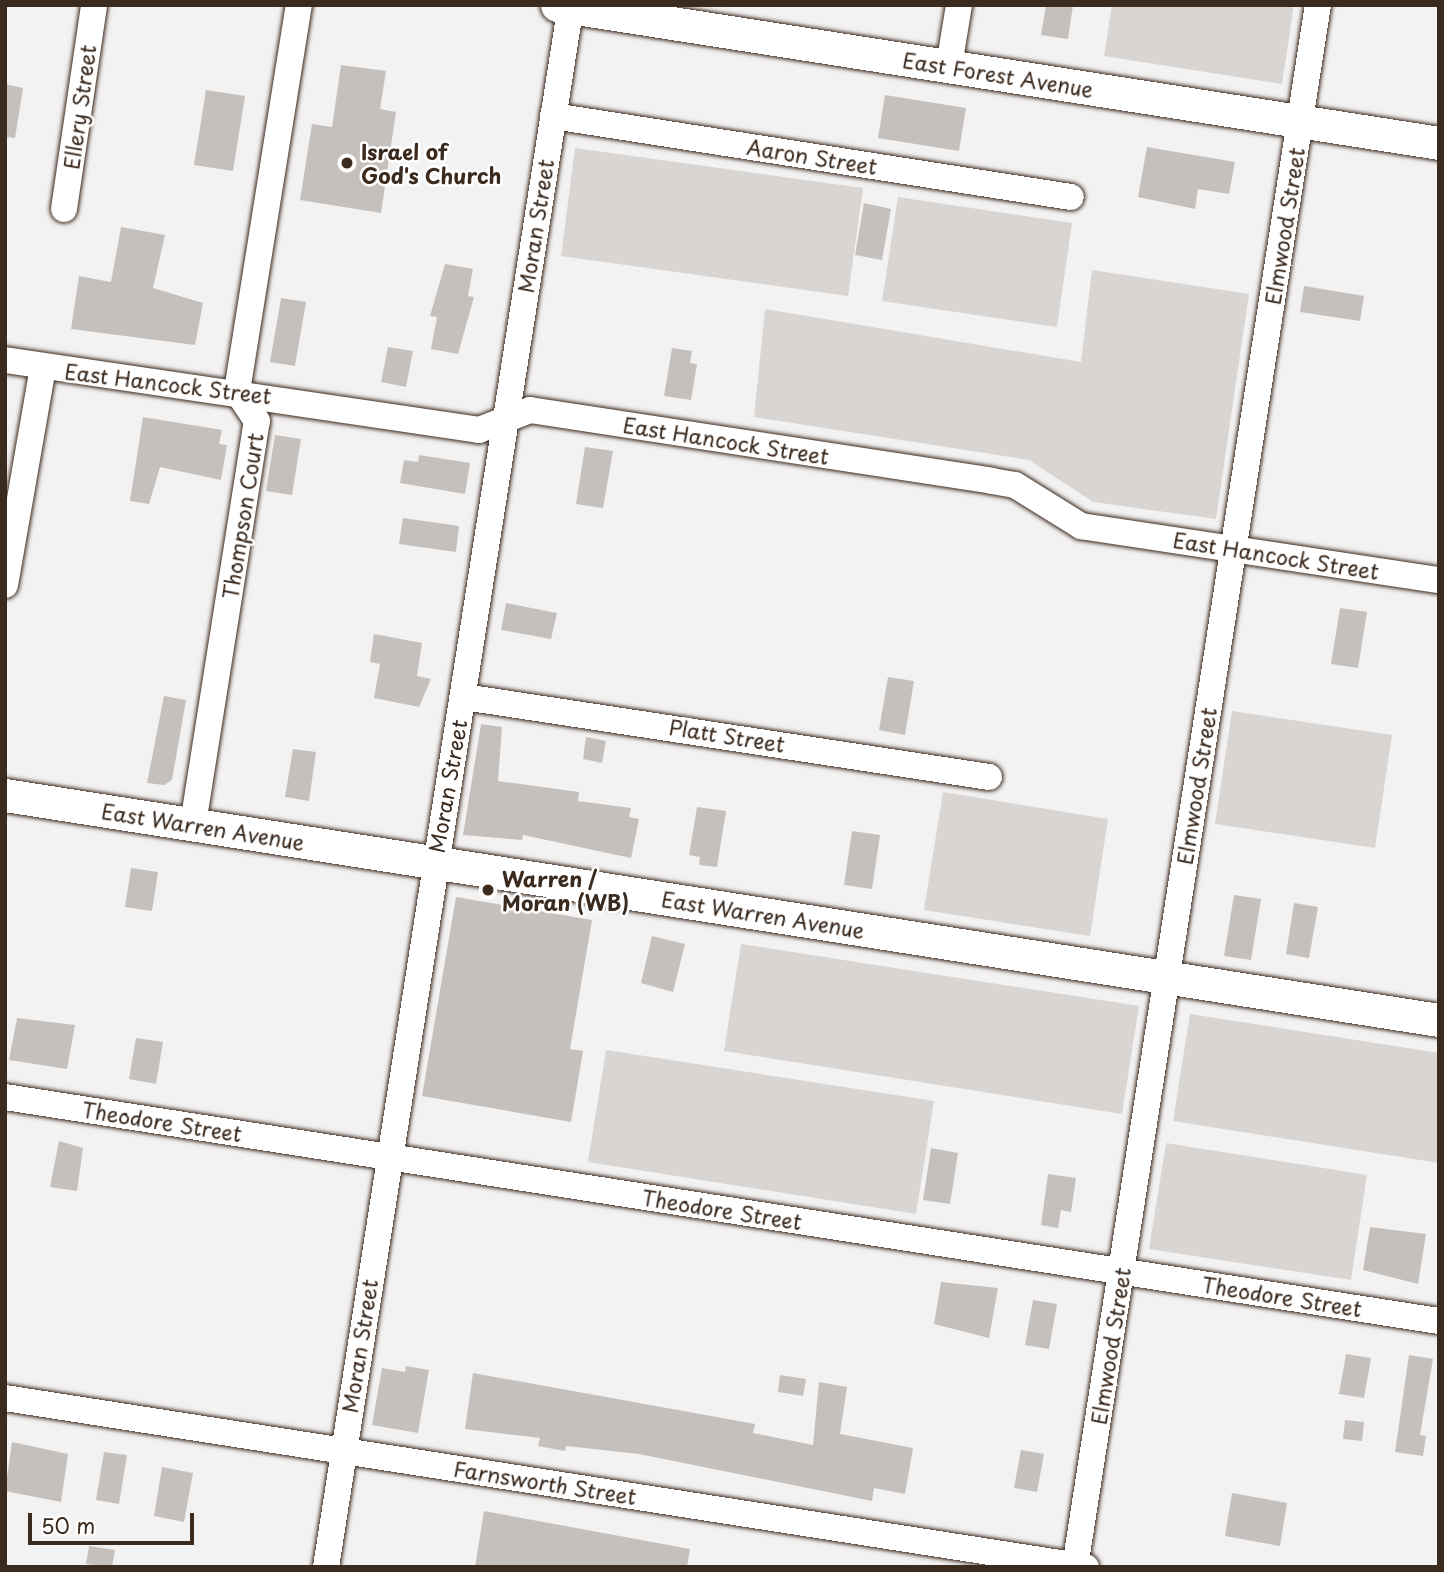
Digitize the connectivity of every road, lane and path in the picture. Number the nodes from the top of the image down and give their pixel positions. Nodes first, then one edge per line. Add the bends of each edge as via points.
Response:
1 (94, 5) edge
2 (299, 5) edge
3 (958, 5) edge
4 (1318, 5) edge
5 (566, 6) edge
6 (949, 66) junction
7 (553, 116) junction
8 (1300, 121) junction
9 (1439, 143) edge
10 (1071, 197) dead end
11 (64, 209) dead end
12 (5, 360) edge
13 (43, 367) junction
14 (237, 391) junction
15 (503, 420) junction
16 (1233, 548) junction
17 (1439, 580) edge
18 (5, 585) edge
19 (464, 696) junction
20 (989, 777) dead end
21 (5, 795) edge
22 (193, 824) junction
23 (433, 863) junction
24 (1165, 977) junction
25 (1439, 1020) edge
26 (5, 1097) edge
27 (388, 1158) junction
28 (1121, 1271) junction
29 (1439, 1321) edge
30 (5, 1398) edge
31 (343, 1451) junction
32 (1079, 1566) edge
33 (326, 1567) edge

1 - 11 street, Ellery Street
2 - 14 street
3 - 6 street
4 - 8 street, Elmwood Street
5 - 6 main road, East Forest Avenue
5 - 7 street, Moran Street
6 - 8 main road, East Forest Avenue
7 - 10 street, Aaron Street
7 - 15 street, Moran Street
8 - 9 main road, East Forest Avenue
8 - 16 street, Elmwood Street
12 - 13 street, East Hancock Street
13 - 14 street, East Hancock Street
13 - 18 street
14 - 15 street, East Hancock Street via 479,430
14 - 22 street, Thompson Court via 257,421
15 - 16 street, East Hancock Street via 530,410 992,481 1014,485 1081,526
15 - 19 street, Moran Street
16 - 17 street, East Hancock Street
16 - 24 street, Elmwood Street
19 - 20 street, Platt Street
19 - 23 street, Moran Street
21 - 22 main road, East Warren Avenue
22 - 23 main road, East Warren Avenue
23 - 24 main road, East Warren Avenue
23 - 27 street, Moran Street
24 - 25 main road, East Warren Avenue
24 - 28 street, Elmwood Street
26 - 27 street, Theodore Street
27 - 28 street, Theodore Street
27 - 31 street, Moran Street
28 - 29 street, Theodore Street
28 - 32 street, Elmwood Street
30 - 31 street, Farnsworth Street
31 - 32 street, Farnsworth Street
31 - 33 street, Moran Street

